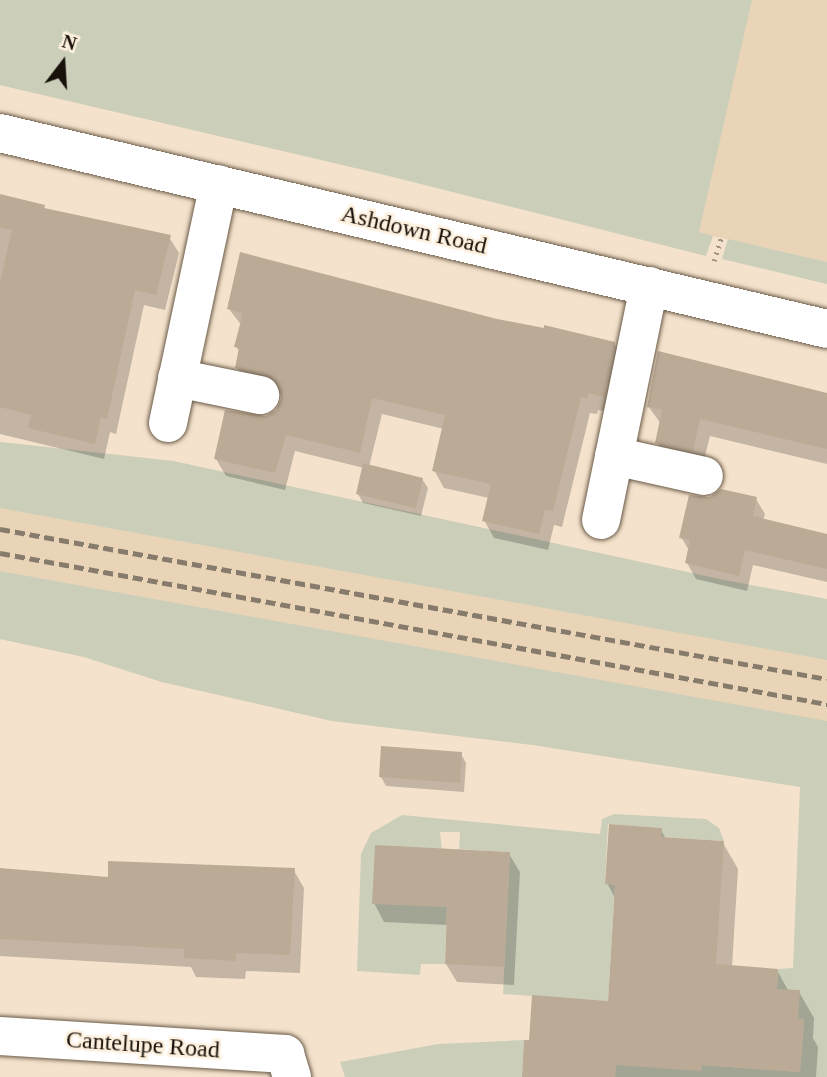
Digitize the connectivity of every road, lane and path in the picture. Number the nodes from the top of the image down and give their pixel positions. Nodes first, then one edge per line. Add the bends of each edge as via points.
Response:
1 (0, 133) edge
2 (219, 184) junction
3 (649, 286) junction
4 (827, 330) edge
5 (177, 378) junction
6 (260, 395) dead end
7 (167, 423) dead end
8 (614, 456) junction
9 (704, 476) dead end
10 (601, 520) dead end
11 (0, 1036) edge
12 (288, 1066) edge

1 - 2 street, Ashdown Road
2 - 3 street, Ashdown Road
2 - 5 street
3 - 4 street, Ashdown Road
3 - 8 street
5 - 6 street
5 - 7 street
8 - 9 street
8 - 10 street
11 - 12 street, Cantelupe Road

